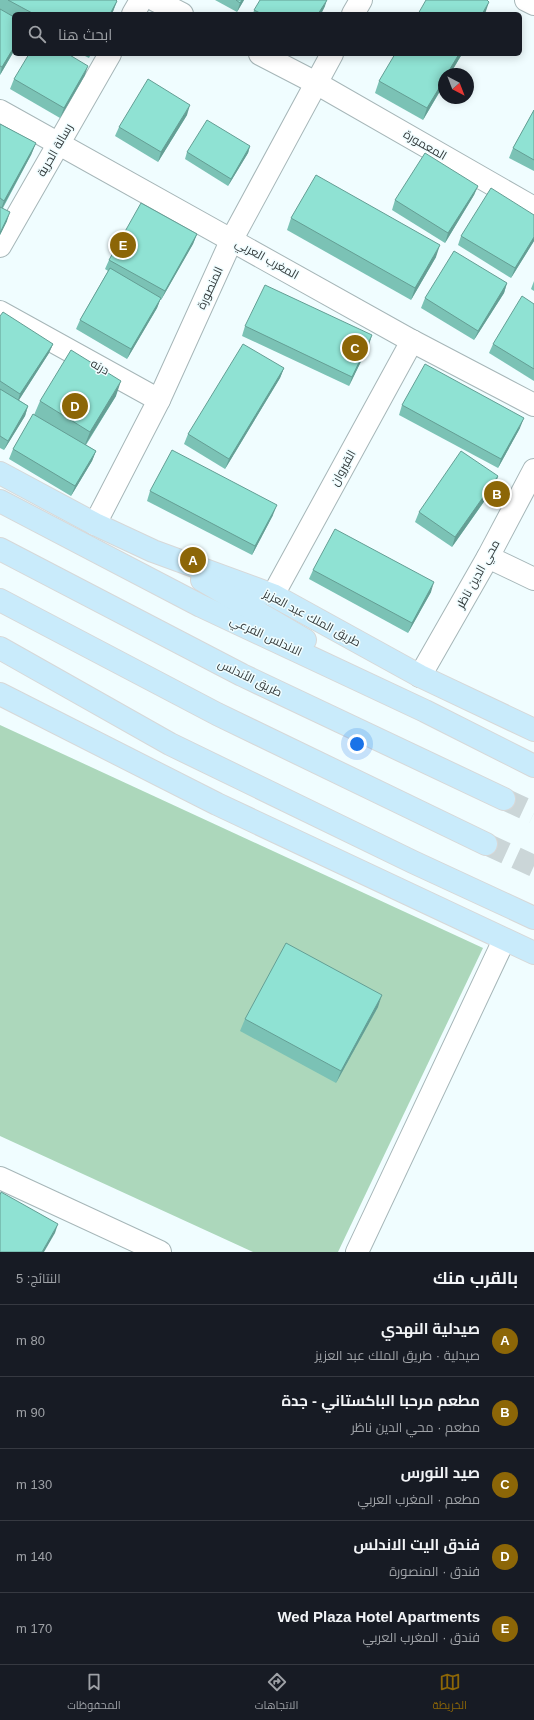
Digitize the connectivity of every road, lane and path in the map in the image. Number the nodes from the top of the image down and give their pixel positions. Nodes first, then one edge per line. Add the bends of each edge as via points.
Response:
1 (141, 0) edge
2 (155, 0) edge
3 (361, 0) edge
4 (526, 0) edge
5 (534, 4) edge
6 (134, 12) edge
7 (178, 12) edge
8 (354, 12) edge
9 (109, 56) edge
10 (264, 56) edge
11 (331, 56) edge
12 (316, 83) junction
13 (0, 111) edge
14 (58, 143) junction
15 (534, 208) edge
16 (232, 239) junction
17 (0, 246) edge
18 (0, 312) edge
19 (412, 341) junction
20 (158, 400) junction
21 (534, 405) edge
22 (534, 470) edge
23 (0, 473) edge
24 (0, 501) edge
25 (95, 524) junction
26 (0, 549) edge
27 (153, 551) junction
28 (488, 557) junction
29 (534, 579) edge
30 (273, 595) junction
31 (0, 600) edge
32 (0, 648) edge
33 (420, 676) junction
34 (0, 694) edge
35 (425, 711) junction
36 (534, 730) edge
37 (534, 766) edge
38 (504, 799) tunnel mouth
39 (486, 844) tunnel mouth
40 (413, 862) junction
41 (534, 906) edge
42 (534, 918) edge
43 (504, 940) junction
44 (534, 953) edge
45 (0, 1178) edge
46 (160, 1252) edge
47 (357, 1252) edge

1 - 6 street
2 - 7 street
3 - 8 street
4 - 5 street
9 - 14 street, رسالة الحرية
10 - 12 street, المعمورة
11 - 12 street, المنصورة
12 - 15 street, المعمورة
12 - 16 street, المنصورة
13 - 14 street, المغرب العربي
14 - 16 street, المغرب العربي
14 - 17 street, رسالة الحرية
16 - 19 street, المغرب العربي
16 - 20 street, المنصورة
18 - 20 street, درنه
19 - 21 street, المغرب العربي
19 - 30 street, القيروان
20 - 25 street, المنصورة
22 - 28 street, محي الدين ناظر
23 - 25 main road, طريق الملك عبد العزيز
24 - 35 main road, الاندلس الفرعي via 201,606
25 - 27 main road, طريق الملك عبد العزيز
26 - 38 main road, طريق الأندلس via 242,675
27 - 30 main road, طريق الملك عبد العزيز
27 - 35 main road
28 - 29 street
28 - 33 street, محي الدين ناظر
30 - 33 main road, طريق الملك عبد العزيز
31 - 39 main road via 217,714
32 - 40 main road via 170,744
33 - 36 main road, طريق الملك عبد العزيز
34 - 43 main road via 217,804
35 - 37 main road, الاندلس الفرعي
40 - 41 main road
40 - 42 main road
43 - 44 main road
43 - 47 street
45 - 46 street

